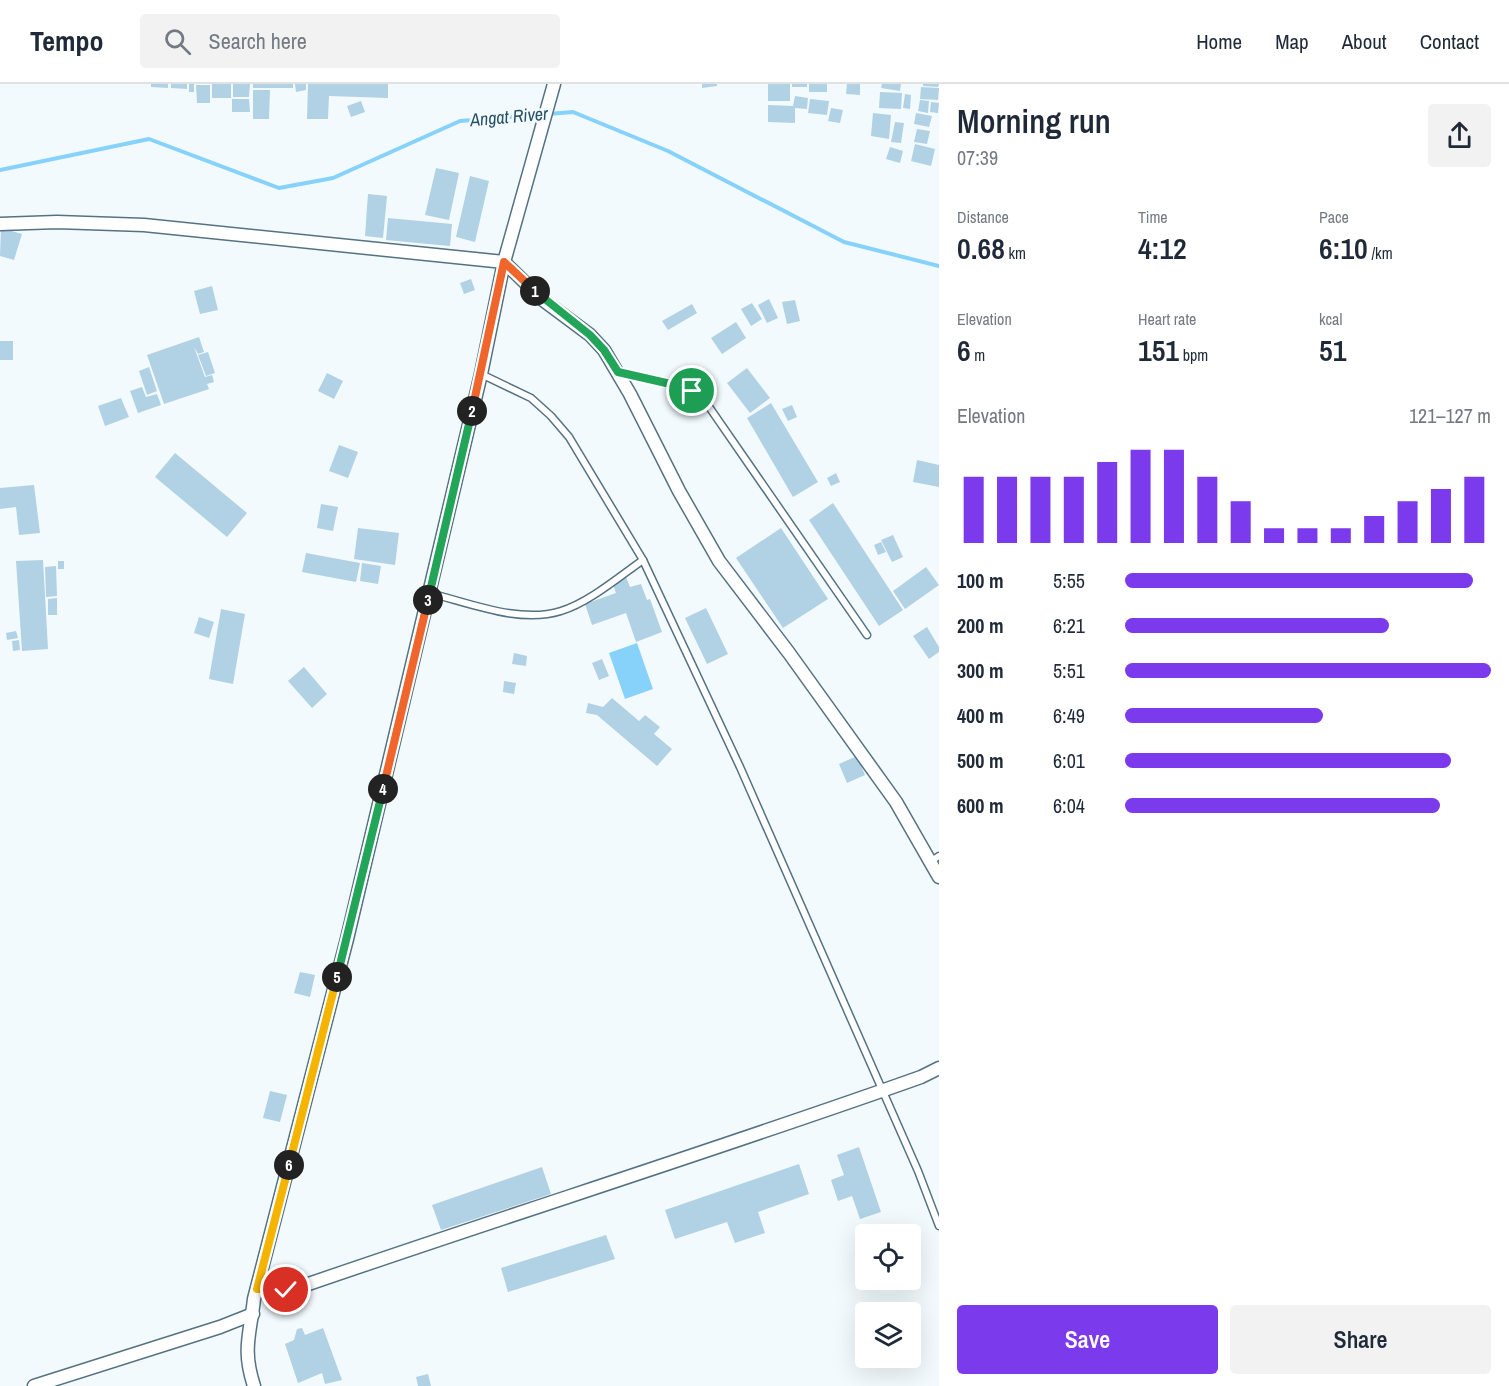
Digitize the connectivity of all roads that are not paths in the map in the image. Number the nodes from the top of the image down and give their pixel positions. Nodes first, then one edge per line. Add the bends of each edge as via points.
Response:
1 (554, 84) edge
2 (0, 224) edge
3 (504, 262) junction
4 (618, 372) junction
5 (481, 374) junction
6 (643, 560) junction
7 (429, 593) junction
8 (867, 635) dead end
9 (935, 858) edge
10 (939, 877) edge
11 (939, 1068) edge
12 (882, 1091) junction
13 (939, 1226) edge
14 (257, 1289) junction
15 (253, 1314) junction
16 (34, 1386) edge
17 (254, 1386) edge

1 - 3 street
2 - 3 street via 144,225
3 - 4 street via 543,300 590,335
3 - 5 street
4 - 8 lane via 675,385 705,401
4 - 9 street via 719,561
5 - 6 lane via 531,398 557,423
5 - 7 street
6 - 7 lane via 585,600 541,615 496,610
6 - 12 lane via 740,767
7 - 14 street via 347,939
9 - 10 street
11 - 12 street
12 - 13 lane
12 - 14 street via 294,1289
14 - 15 street
15 - 16 street
15 - 17 street via 247,1355

